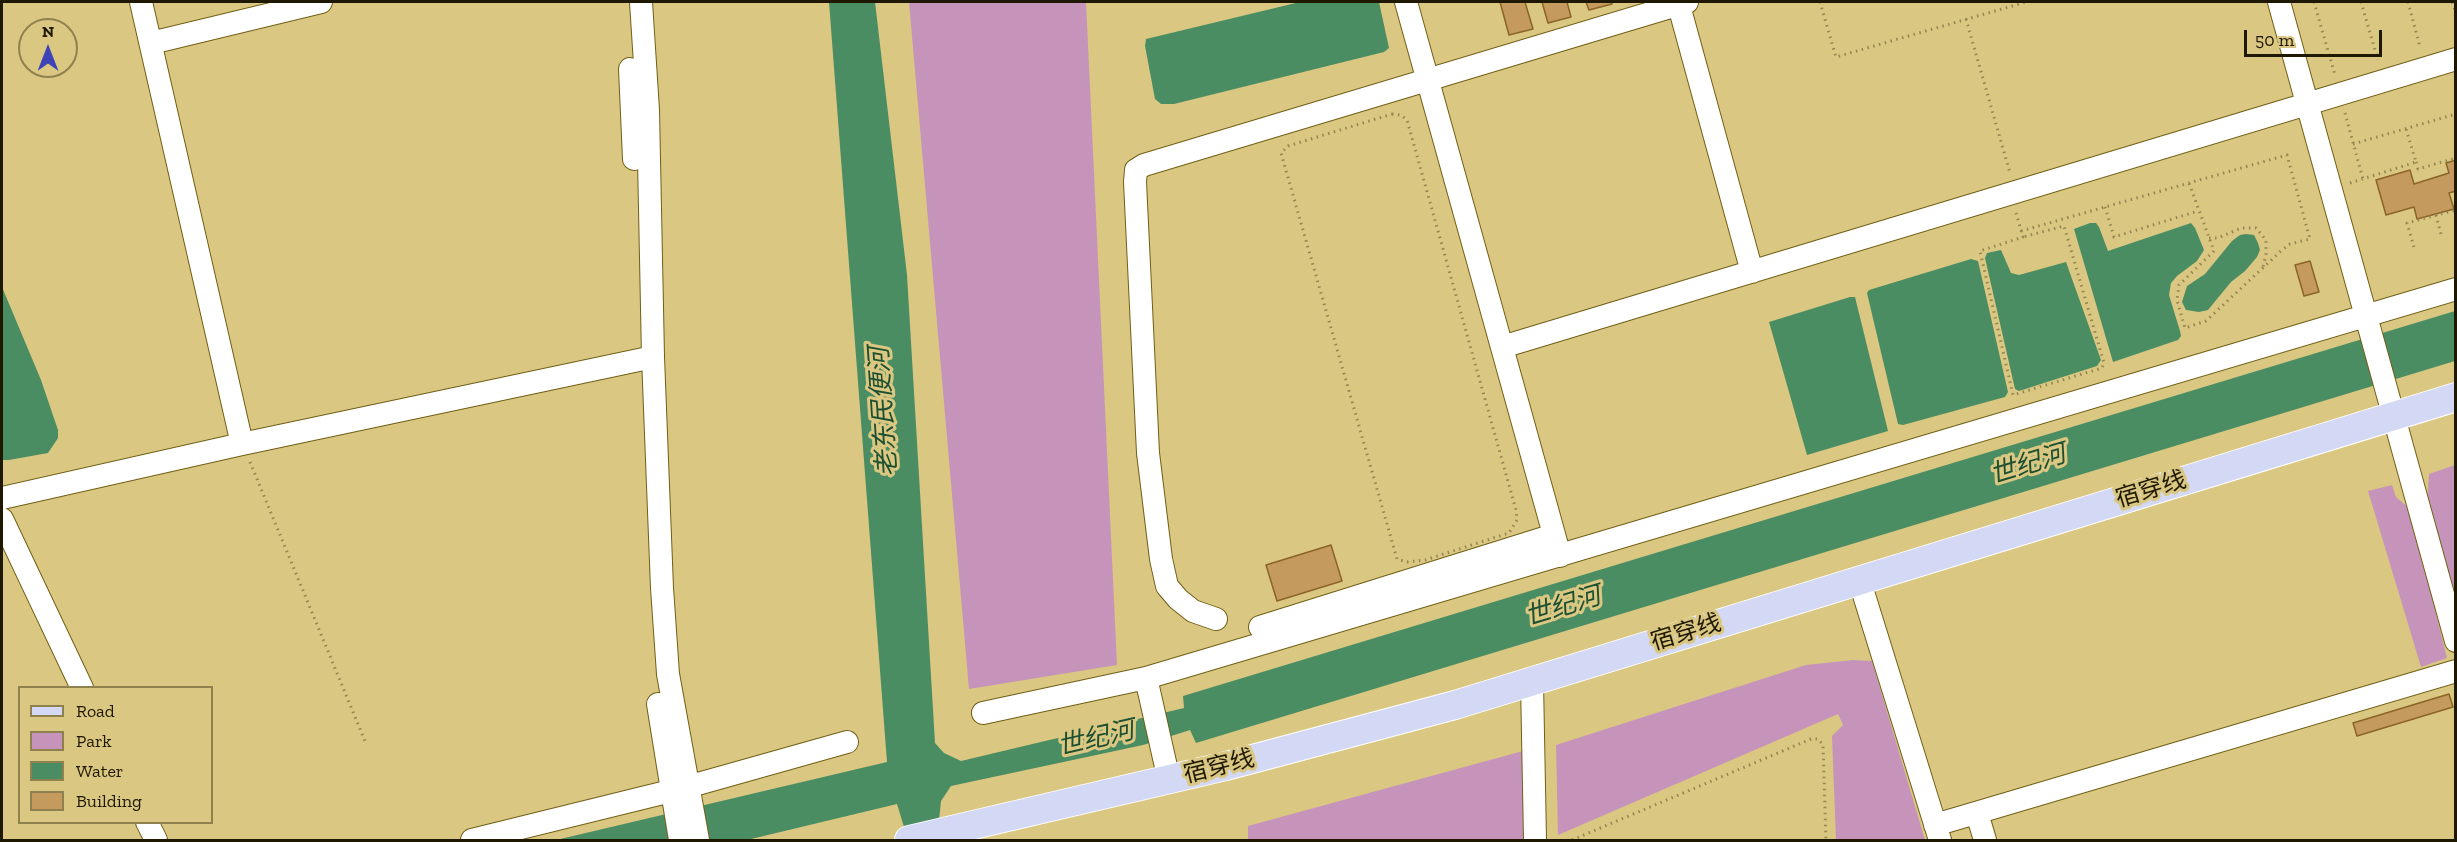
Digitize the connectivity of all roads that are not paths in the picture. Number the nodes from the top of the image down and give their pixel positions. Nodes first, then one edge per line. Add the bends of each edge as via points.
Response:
1 (141, 2) edge
2 (321, 2) edge
3 (628, 2) edge
4 (641, 2) edge
5 (1406, 2) edge
6 (1681, 2) edge
7 (2279, 2) edge
8 (151, 43) junction
9 (2456, 60) edge
10 (1428, 79) junction
11 (2307, 104) junction
12 (1752, 272) junction
13 (2456, 289) edge
14 (2367, 321) junction
15 (1502, 347) junction
16 (647, 358) junction
17 (2456, 397) edge
18 (2391, 405) junction
19 (242, 444) junction
20 (2, 498) edge
21 (2, 519) edge
22 (1557, 545) junction
23 (1859, 579) junction
24 (1216, 619) dead end
25 (1260, 627) dead end
26 (2456, 641) edge
27 (2456, 671) edge
28 (1532, 682) junction
29 (82, 686) edge
30 (1148, 687) junction
31 (983, 713) dead end
32 (847, 742) dead end
33 (1167, 769) junction
34 (680, 795) junction
35 (1977, 813) junction
36 (148, 824) edge
37 (1938, 833) edge
38 (156, 840) edge
39 (471, 840) edge
40 (680, 840) edge
41 (698, 840) edge
42 (909, 840) edge
43 (1535, 840) edge
44 (1985, 840) edge

1 - 8 street
2 - 8 street
3 - 16 street
4 - 16 street via 648,110
5 - 10 street
6 - 10 street
6 - 12 street
7 - 11 street
8 - 19 street
9 - 11 street
10 - 15 street
10 - 24 street via 1136,170 1148,453 1161,559 1167,586 1178,599 1193,611
11 - 12 street
11 - 14 street
12 - 15 street
13 - 14 street
14 - 18 street
14 - 22 street
15 - 22 street
16 - 19 street
16 - 34 street
17 - 18 main road, 宿穿线
18 - 23 main road, 宿穿线
18 - 26 street
19 - 20 street
21 - 29 street
22 - 25 street via 1427,567
22 - 30 street
23 - 28 main road, 宿穿线
23 - 37 street
27 - 35 street
28 - 33 main road, 宿穿线 via 1455,705
28 - 43 street
30 - 31 street
30 - 33 street
32 - 34 street
33 - 42 main road, 宿穿线
34 - 39 street
34 - 40 street
34 - 41 street
35 - 37 street
35 - 44 street
36 - 38 street

